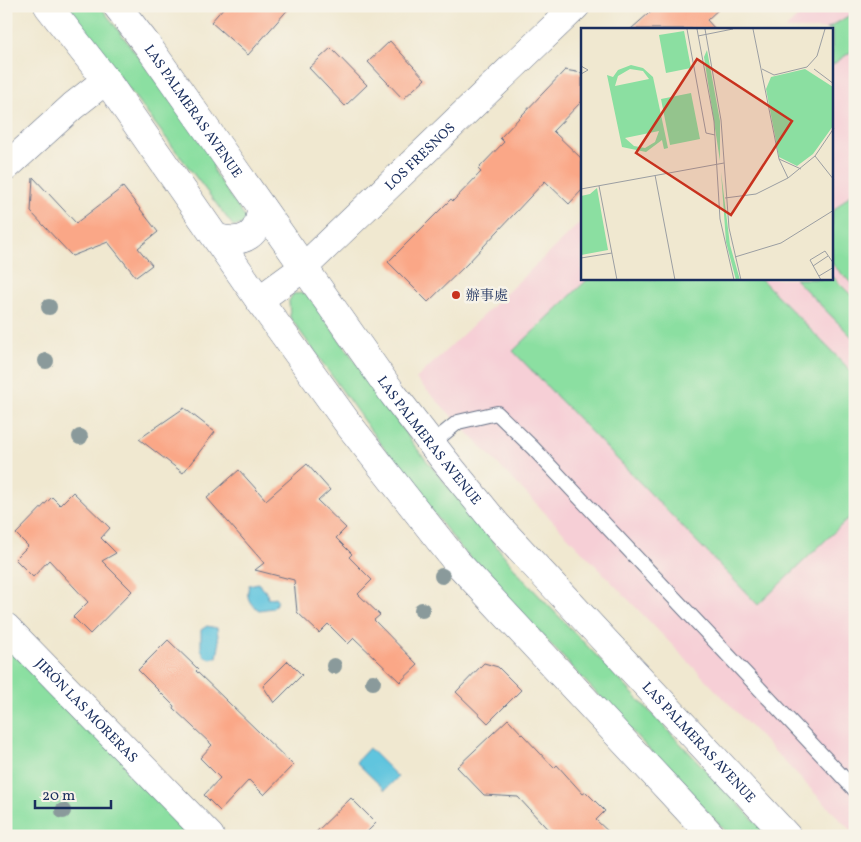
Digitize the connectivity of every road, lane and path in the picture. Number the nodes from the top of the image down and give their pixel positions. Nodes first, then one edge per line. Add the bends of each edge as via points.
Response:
1 (48, 6) edge
2 (117, 6) edge
3 (576, 6) edge
4 (106, 80) junction
5 (6, 167) edge
6 (261, 207) junction
7 (218, 238) junction
8 (303, 268) junction
9 (259, 300) junction
10 (431, 444) junction
11 (6, 627) edge
12 (855, 790) edge
13 (210, 836) edge
14 (712, 836) edge
15 (787, 836) edge

1 - 4 main road
2 - 6 main road, LAS PALMERAS AVENUE
3 - 8 main road, LOS FRESNOS
4 - 5 main road
4 - 7 main road
6 - 7 main road via 260,220 254,231 243,239 230,241
6 - 8 main road, LAS PALMERAS AVENUE
7 - 9 main road
8 - 9 main road, LOS FRESNOS
8 - 10 main road, LAS PALMERAS AVENUE
9 - 14 main road via 349,425 455,560
10 - 12 lane via 458,422 497,414 533,448
10 - 15 main road, LAS PALMERAS AVENUE via 497,525
11 - 13 main road, JIRÓN LAS MORERAS

